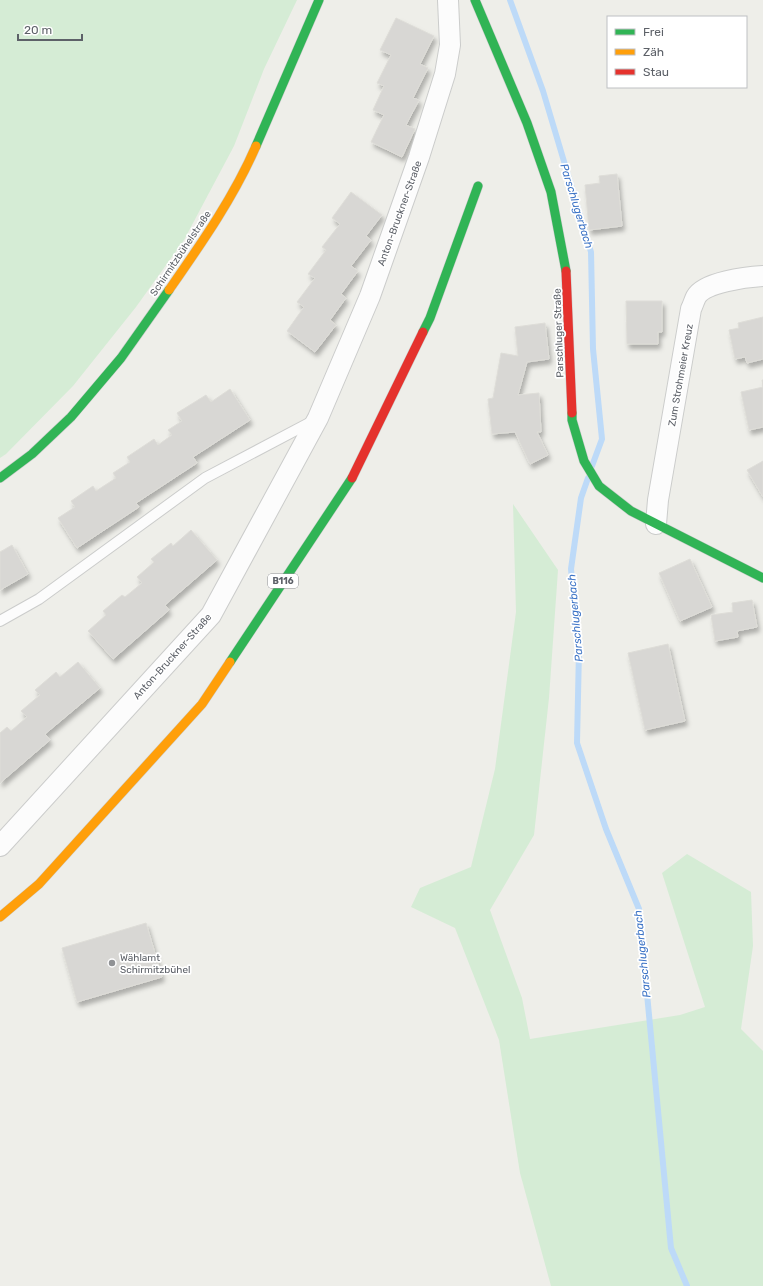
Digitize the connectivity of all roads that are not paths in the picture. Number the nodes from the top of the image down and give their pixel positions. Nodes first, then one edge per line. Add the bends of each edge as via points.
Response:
1 (319, 0) edge
2 (448, 0) edge
3 (475, 0) edge
4 (478, 186) dead end
5 (763, 276) edge
6 (318, 418) junction
7 (0, 478) edge
8 (656, 524) junction
9 (763, 578) edge
10 (0, 620) edge
11 (0, 846) edge
12 (0, 917) edge

1 - 7 main road, Schirmitzbühelstraße via 247,166 201,244 121,358 71,417 32,454
2 - 6 street, Anton-Bruckner-Straße via 450,45 445,74 370,296
3 - 8 main road, Parschluger Straße via 527,123 551,192 566,265 572,420 584,461 599,486 631,511
4 - 12 main road, B116 via 430,318 356,471 202,704 39,884
5 - 8 street, Zum Strohmeier Kreuz via 736,278 705,289 696,296 691,309
6 - 10 lane via 205,478 39,599
6 - 11 street, Anton-Bruckner-Straße via 211,615
8 - 9 main road, Parschluger Straße

